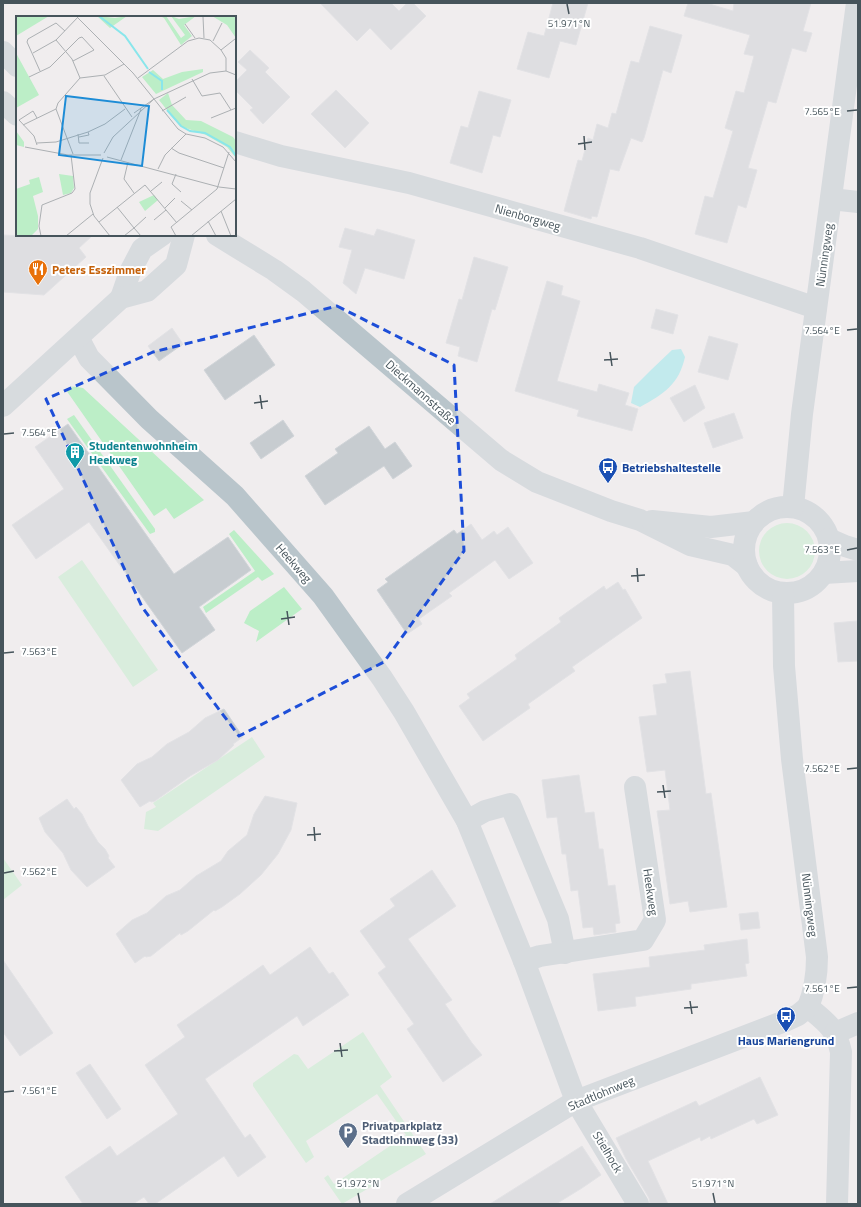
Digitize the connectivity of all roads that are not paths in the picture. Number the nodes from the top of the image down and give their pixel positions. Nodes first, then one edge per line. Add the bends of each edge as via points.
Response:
1 (857, 3) edge
2 (3, 52) edge
3 (16, 65) edge
4 (3, 102) edge
5 (16, 114) edge
6 (236, 142) edge
7 (831, 198) junction
8 (858, 202) edge
9 (160, 236) edge
10 (184, 236) edge
11 (219, 236) edge
12 (122, 298) junction
13 (816, 308) junction
14 (78, 339) junction
15 (3, 406) edge
16 (793, 507) junction
17 (640, 520) junction
18 (754, 522) junction
19 (829, 539) junction
20 (858, 550) edge
21 (746, 566) junction
22 (858, 571) edge
23 (824, 573) junction
24 (783, 594) junction
25 (635, 787) dead end
26 (466, 821) junction
27 (565, 953) junction
28 (524, 961) junction
29 (808, 1007) junction
30 (858, 1023) edge
31 (836, 1033) junction
32 (576, 1101) junction
33 (407, 1204) edge
34 (638, 1204) edge
35 (837, 1204) edge

1 - 7 street, Nünningweg
2 - 3 street
4 - 5 street
6 - 13 street, Nienborgweg via 281,156 409,183 640,248
7 - 8 street
7 - 13 street, Nünningweg
9 - 12 street via 142,248 130,272
10 - 12 street via 176,265 147,291
11 - 17 street, Dieckmannstraße via 303,291 501,460 537,482
12 - 14 street
13 - 16 street, Nünningweg
14 - 15 street
14 - 26 street, Heekweg via 89,358 149,419 235,496 323,596 404,712
16 - 18 street, Dieckmannstraße via 778,508 765,513
16 - 19 street via 816,518
17 - 18 street, Dieckmannstraße via 711,526
17 - 21 street, Dieckmannstraße via 690,545 733,555
18 - 21 street, Dieckmannstraße via 744,543
19 - 20 street
19 - 23 street via 831,551
21 - 24 street, Dieckmannstraße via 761,585
22 - 23 street
23 - 24 street via 807,589
24 - 29 street, Nünningweg via 784,666 792,759 816,956 817,977
25 - 27 street, Heekweg via 656,920 643,940
26 - 27 street via 485,811 510,804 558,919
26 - 28 street, Heekweg
27 - 28 street, Heekweg
28 - 32 street, Heekweg
29 - 31 street
29 - 32 street, Stadtlohnweg via 785,1021
30 - 31 street
31 - 35 street via 842,1067
32 - 33 street, Stadtlohnweg
32 - 34 street, Stielhock

